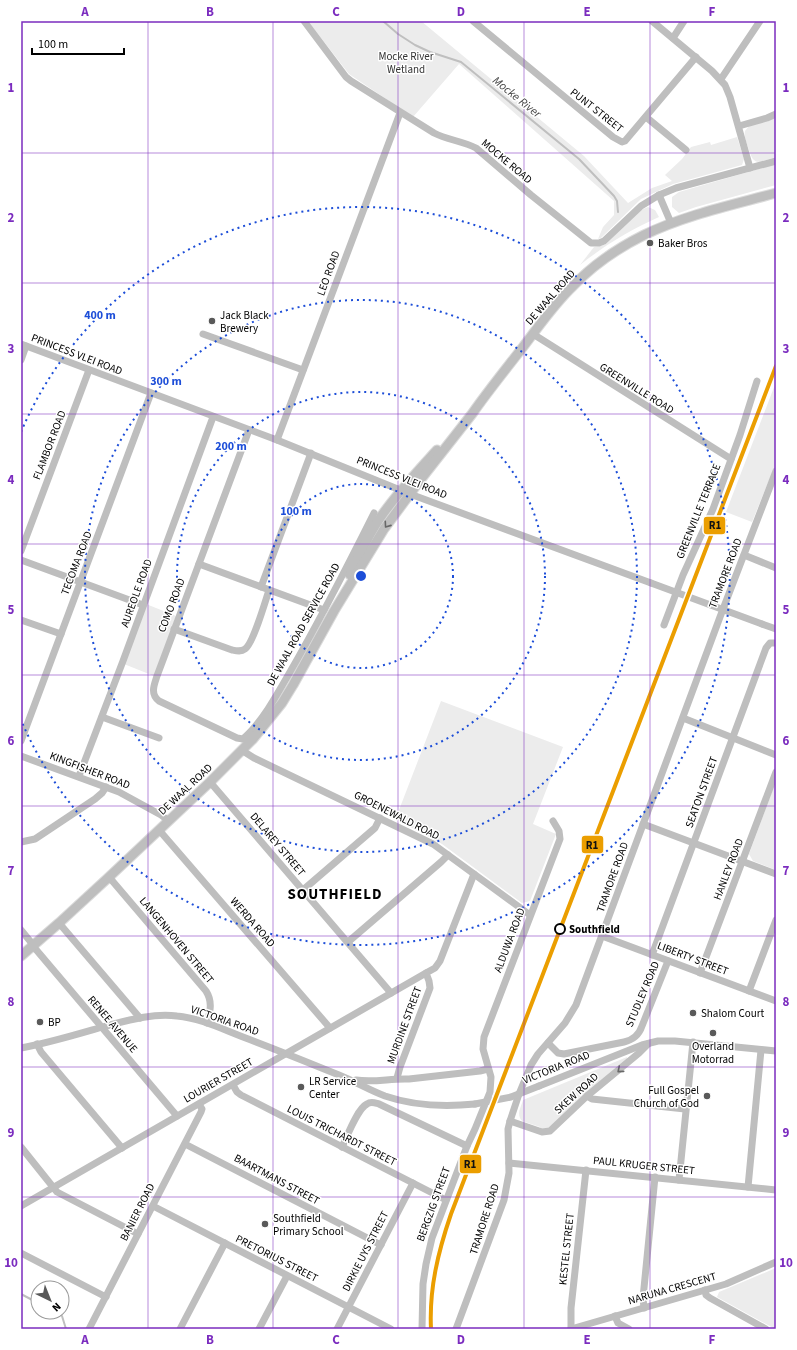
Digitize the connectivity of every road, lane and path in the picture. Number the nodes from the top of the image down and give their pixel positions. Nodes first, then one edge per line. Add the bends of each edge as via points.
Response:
1 (304, 21) edge
2 (472, 21) edge
3 (652, 21) edge
4 (684, 21) edge
5 (760, 21) edge
6 (673, 38) junction
7 (696, 57) junction
8 (721, 79) junction
9 (400, 113) junction
10 (776, 114) edge
11 (646, 117) junction
12 (739, 126) junction
13 (686, 150) dead end
14 (776, 161) edge
15 (750, 168) junction
16 (776, 192) edge
17 (659, 195) junction
18 (671, 223) junction
19 (203, 334) dead end
20 (532, 334) junction
21 (24, 345) edge
22 (21, 360) edge
23 (88, 370) junction
24 (303, 370) junction
25 (757, 381) dead end
26 (151, 393) junction
27 (477, 406) junction
28 (213, 416) junction
29 (249, 430) junction
30 (277, 440) junction
31 (310, 453) junction
32 (731, 459) junction
33 (776, 471) edge
34 (774, 481) edge
35 (401, 490) junction
36 (410, 494) junction
37 (374, 513) dead end
38 (21, 551) edge
39 (744, 555) junction
40 (21, 560) edge
41 (198, 564) junction
42 (776, 568) edge
43 (80, 582) junction
44 (261, 587) junction
45 (269, 590) junction
46 (143, 605) junction
47 (324, 610) junction
48 (334, 611) junction
49 (21, 620) edge
50 (664, 625) dead end
51 (174, 629) junction
52 (776, 629) edge
53 (61, 634) junction
54 (776, 643) edge
55 (102, 717) junction
56 (683, 718) junction
57 (159, 738) dead end
58 (733, 738) junction
59 (243, 739) joint
60 (21, 741) edge
61 (243, 751) junction
62 (776, 755) edge
63 (21, 756) edge
64 (776, 772) edge
65 (79, 776) junction
66 (210, 782) junction
67 (106, 787) junction
68 (380, 818) junction
69 (169, 821) junction
70 (553, 821) dead end
71 (644, 824) junction
72 (159, 830) junction
73 (21, 842) edge
74 (694, 844) junction
75 (448, 855) junction
76 (743, 862) junction
77 (474, 874) junction
78 (776, 874) edge
79 (109, 877) junction
80 (303, 890) junction
81 (530, 915) junction
82 (776, 920) edge
83 (59, 923) junction
84 (21, 930) edge
85 (602, 936) junction
86 (348, 942) junction
87 (33, 946) junction
88 (652, 955) junction
89 (21, 956) edge
90 (668, 961) junction
91 (426, 973) junction
92 (700, 973) junction
93 (749, 991) junction
94 (391, 993) junction
95 (776, 1001) edge
96 (140, 1018) junction
97 (207, 1023) junction
98 (102, 1027) junction
99 (330, 1028) junction
100 (693, 1042) junction
101 (548, 1043) junction
102 (38, 1044) junction
103 (649, 1044) junction
104 (21, 1048) edge
105 (761, 1050) junction
106 (776, 1051) edge
107 (286, 1054) junction
108 (488, 1069) junction
109 (347, 1078) junction
110 (397, 1078) junction
111 (233, 1085) junction
112 (587, 1096) junction
113 (199, 1104) junction
114 (685, 1109) junction
115 (177, 1116) junction
116 (510, 1121) junction
117 (185, 1144) junction
118 (466, 1146) junction
119 (21, 1147) edge
120 (342, 1147) junction
121 (122, 1148) junction
122 (509, 1163) junction
123 (586, 1170) junction
124 (655, 1178) junction
125 (679, 1180) junction
126 (413, 1184) junction
127 (748, 1187) junction
128 (53, 1188) junction
129 (776, 1190) edge
130 (446, 1200) junction
131 (21, 1206) edge
132 (153, 1206) junction
133 (138, 1234) junction
134 (225, 1243) junction
135 (381, 1245) junction
136 (21, 1253) edge
137 (776, 1262) edge
138 (287, 1276) junction
139 (705, 1290) junction
140 (106, 1297) junction
141 (349, 1307) junction
142 (644, 1308) junction
143 (615, 1316) junction
144 (89, 1329) edge
145 (180, 1329) edge
146 (259, 1329) edge
147 (337, 1329) edge
148 (391, 1329) edge
149 (422, 1329) edge
150 (456, 1329) edge
151 (571, 1329) edge
152 (629, 1329) edge
153 (766, 1329) edge

1 - 9 street, MOCKE ROAD via 346,77
2 - 11 street, PUNT STREET via 618,141 625,141
3 - 6 street
4 - 6 street
5 - 8 street
6 - 7 street
7 - 8 street
7 - 11 street, PUNT STREET
8 - 12 street
9 - 17 street, MOCKE ROAD via 434,133 476,148 591,243 604,241 641,206
9 - 24 street, LEO ROAD
10 - 12 street
11 - 13 street
12 - 15 street
14 - 15 street, MOCKE ROAD
15 - 17 street, MOCKE ROAD
16 - 18 main road, DE WAAL ROAD
17 - 18 street
18 - 20 main road, DE WAAL ROAD via 630,242 591,269 565,294
19 - 24 street
20 - 27 main road, DE WAAL ROAD
20 - 32 street, GREENVILLE ROAD
21 - 22 street
21 - 23 street, PRINCESS VLEI ROAD
23 - 26 street, PRINCESS VLEI ROAD
23 - 38 street, FLAMBOR ROAD
24 - 30 street, LEO ROAD
25 - 32 street, GREENVILLE TERRACE
26 - 28 street, PRINCESS VLEI ROAD
26 - 43 street, TECOMA ROAD
27 - 35 main road, DE WAAL ROAD
27 - 36 main road, DE WAAL ROAD
28 - 29 street, PRINCESS VLEI ROAD
28 - 46 street, AUREOLE ROAD
29 - 30 street, PRINCESS VLEI ROAD
29 - 41 street, COMO ROAD
30 - 31 street, PRINCESS VLEI ROAD
31 - 35 street, PRINCESS VLEI ROAD
31 - 44 street
32 - 50 street, GREENVILLE TERRACE via 713,509
33 - 34 street, TRAMORE ROAD
34 - 39 street, TRAMORE ROAD
35 - 36 street, PRINCESS VLEI ROAD
35 - 48 main road, DE WAAL ROAD via 369,535
36 -> 48 main road, DE WAAL ROAD via 384,529
36 - 52 street, PRINCESS VLEI ROAD, bridge
37 - 47 street, DE WAAL ROAD SERVICE ROAD
39 - 42 street
39 - 56 street, TRAMORE ROAD
40 - 43 street
41 - 44 street
41 - 51 street, COMO ROAD
43 - 46 street
43 - 53 street, TECOMA ROAD
44 - 45 street
45 - 47 street
45 - 51 street via 250,643 243,650 232,650
46 - 55 street, AUREOLE ROAD
47 - 59 street, DE WAAL ROAD SERVICE ROAD via 276,696
48 - 61 main road, DE WAAL ROAD via 282,703
49 - 53 street
51 - 59 street, COMO ROAD via 153,687 155,699
53 - 60 street, TECOMA ROAD
54 - 58 street, SEATON STREET via 770,643 766,648
55 - 57 street
55 - 65 street, AUREOLE ROAD
56 - 58 street
56 - 71 street, TRAMORE ROAD
58 - 62 street
58 - 74 street, SEATON STREET
61 - 66 main road, DE WAAL ROAD
61 - 68 street, GROENEWALD ROAD
63 - 65 street, KINGFISHER ROAD
64 - 76 street, HANLEY ROAD
65 - 67 street, KINGFISHER ROAD
66 - 69 main road, DE WAAL ROAD
66 - 80 street, DELAREY STREET
67 - 69 street, KINGFISHER ROAD
67 - 73 street via 95,799 35,839
68 - 75 street, GROENEWALD ROAD
68 - 80 street via 375,828
69 - 72 main road, DE WAAL ROAD
70 - 81 street, ALDUWA ROAD via 560,839
71 - 74 street
71 - 85 street, TRAMORE ROAD
72 - 79 main road, DE WAAL ROAD
72 - 99 street, WERDA ROAD
74 - 76 street
74 - 88 street, SEATON STREET
75 - 77 street, GROENEWALD ROAD
75 - 86 street
76 - 78 street
76 - 92 street, HANLEY ROAD
77 - 81 street, GROENEWALD ROAD
77 - 91 street, MURDINE STREET via 440,961
79 - 83 main road, DE WAAL ROAD
79 - 97 street, LANGENHOVEN STREET via 209,996 211,1006
80 - 86 street, DELAREY STREET
81 - 108 street, ALDUWA ROAD via 484,1037 484,1055
82 - 93 street
83 - 87 main road, DE WAAL ROAD
83 - 96 street
84 - 87 street, RENEE AVENUE
85 - 88 street, LIBERTY STREET
85 - 101 street, TRAMORE ROAD via 576,1005 562,1028
86 - 94 street, DELAREY STREET
87 - 89 main road, DE WAAL ROAD
87 - 98 street, RENEE AVENUE
88 - 90 street, LIBERTY STREET
90 - 92 street, LIBERTY STREET
90 - 101 street, STUDLEY ROAD via 641,1029 633,1039 564,1054 558,1053
91 - 94 street, LOURIER STREET
91 - 110 street, MURDINE STREET via 430,988
92 - 93 street, LIBERTY STREET
93 - 95 street, LIBERTY STREET
94 - 99 street, LOURIER STREET
96 - 97 street, VICTORIA ROAD via 164,1015 192,1018
96 - 98 street, VICTORIA ROAD
97 - 107 street, VICTORIA ROAD
98 - 102 street, VICTORIA ROAD
98 - 115 street, RENEE AVENUE
99 - 107 street, LOURIER STREET
100 - 103 street, VICTORIA ROAD via 667,1041
100 - 105 street, VICTORIA ROAD
100 - 114 street
101 - 116 street, TRAMORE ROAD via 531,1065
102 - 104 street, VICTORIA ROAD
102 - 121 street via 41,1052
103 - 109 street, VICTORIA ROAD, bridge via 511,1097 475,1104 442,1106 413,1103 387,1096
103 -> 112 street, SKEW ROAD
105 - 106 street, VICTORIA ROAD
105 - 127 street
107 - 109 street, VICTORIA ROAD
107 - 111 street, LOURIER STREET
108 - 110 street, VICTORIA ROAD via 408,1079
108 - 118 street, BERGZIG STREET via 490,1092
109 - 110 street, VICTORIA ROAD via 367,1082
111 - 113 street, LOURIER STREET
111 - 120 street, LOUIS TRICHARDT STREET via 241,1095
112 - 114 street via 592,1100
112 - 116 street, SKEW ROAD via 549,1132
113 - 115 street, LOURIER STREET
113 - 117 street, BANIER ROAD via 202,1111
114 - 125 street
115 - 121 street, LOURIER STREET
116 - 122 street, TRAMORE ROAD
117 - 132 street, BANIER ROAD
117 - 135 street, BAARTMANS STREET
118 - 120 street via 379,1104 368,1103 360,1112
118 - 130 street, BERGZIG STREET
119 - 128 street
120 - 126 street, LOUIS TRICHARDT STREET
121 - 128 street, LOURIER STREET
122 - 123 street, PAUL KRUGER STREET
122 - 150 street, TRAMORE ROAD via 504,1200
123 - 124 street, PAUL KRUGER STREET
123 - 151 street, KESTEL STREET
124 - 125 street, PAUL KRUGER STREET
124 - 142 street
125 - 127 street, PAUL KRUGER STREET
126 - 130 street, LOUIS TRICHARDT STREET
126 - 135 street, DIRKIE UYS STREET
127 - 129 street, PAUL KRUGER STREET
128 - 131 street, LOURIER STREET
128 - 133 street via 61,1195
130 - 149 street, BERGZIG STREET via 432,1238 426,1264
132 - 133 street, BANIER ROAD
132 - 134 street, PRETORIUS STREET
133 - 140 street, BANIER ROAD
134 - 138 street, PRETORIUS STREET
134 - 145 street
135 - 141 street, DIRKIE UYS STREET
136 - 140 street
137 - 139 street, NARUNA CRESCENT
138 - 141 street, PRETORIUS STREET
138 - 146 street
139 - 142 street, NARUNA CRESCENT
139 - 153 street via 708,1296
140 - 144 street, BANIER ROAD
141 - 147 street, DIRKIE UYS STREET
141 - 148 street, PRETORIUS STREET
142 - 143 street, NARUNA CRESCENT
143 - 151 street, NARUNA CRESCENT
143 - 152 street via 618,1323

